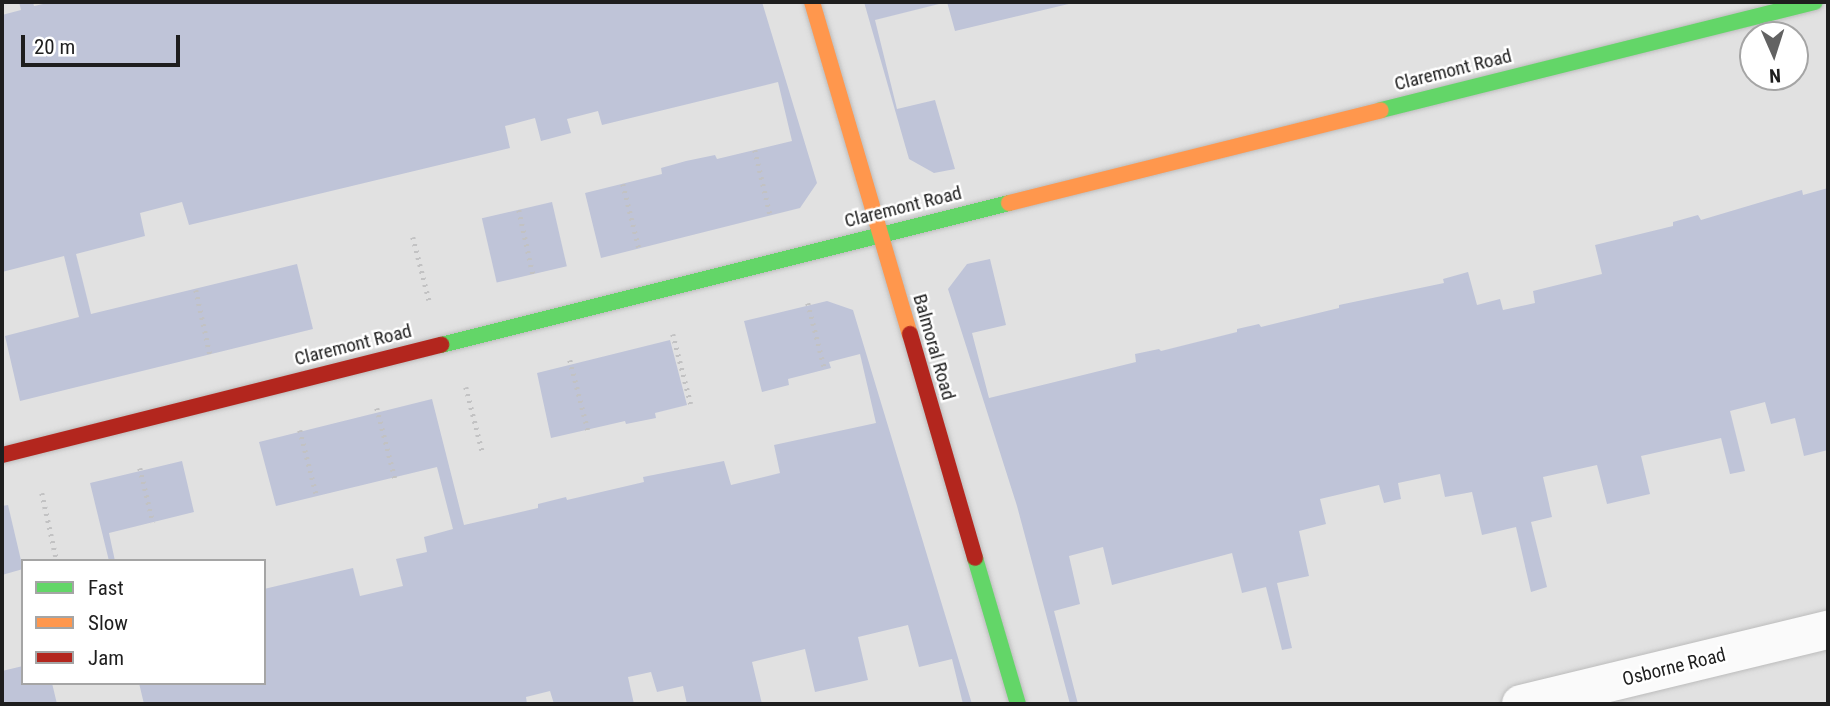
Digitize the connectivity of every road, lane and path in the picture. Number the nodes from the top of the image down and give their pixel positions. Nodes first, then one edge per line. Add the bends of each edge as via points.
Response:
1 (812, 2) edge
2 (1815, 2) edge
3 (755, 150) dead end
4 (623, 184) dead end
5 (519, 210) dead end
6 (773, 224) dead end
7 (881, 234) junction
8 (413, 237) dead end
9 (642, 257) dead end
10 (536, 283) dead end
11 (196, 290) dead end
12 (806, 294) dead end
13 (432, 309) dead end
14 (672, 327) dead end
15 (568, 353) dead end
16 (213, 364) dead end
17 (825, 370) dead end
18 (464, 379) dead end
19 (376, 401) dead end
20 (691, 404) dead end
21 (298, 420) dead end
22 (588, 430) dead end
23 (483, 454) dead end
24 (2, 455) edge
25 (138, 461) dead end
26 (395, 478) dead end
27 (40, 485) dead end
28 (317, 497) dead end
29 (153, 522) dead end
30 (57, 559) edge
31 (1828, 630) edge
32 (1018, 704) edge
33 (1521, 704) edge

1 - 7 street, Balmoral Road
2 - 7 street, Claremont Road
3 - 6 path
4 - 9 path
5 - 10 path
7 - 24 street, Claremont Road
7 - 32 street, Balmoral Road
8 - 13 path
11 - 16 path
12 - 17 path
14 - 20 path
15 - 22 path
18 - 23 path
19 - 26 path
21 - 28 path
25 - 29 path
27 - 30 path
31 - 33 street, Osborne Road

